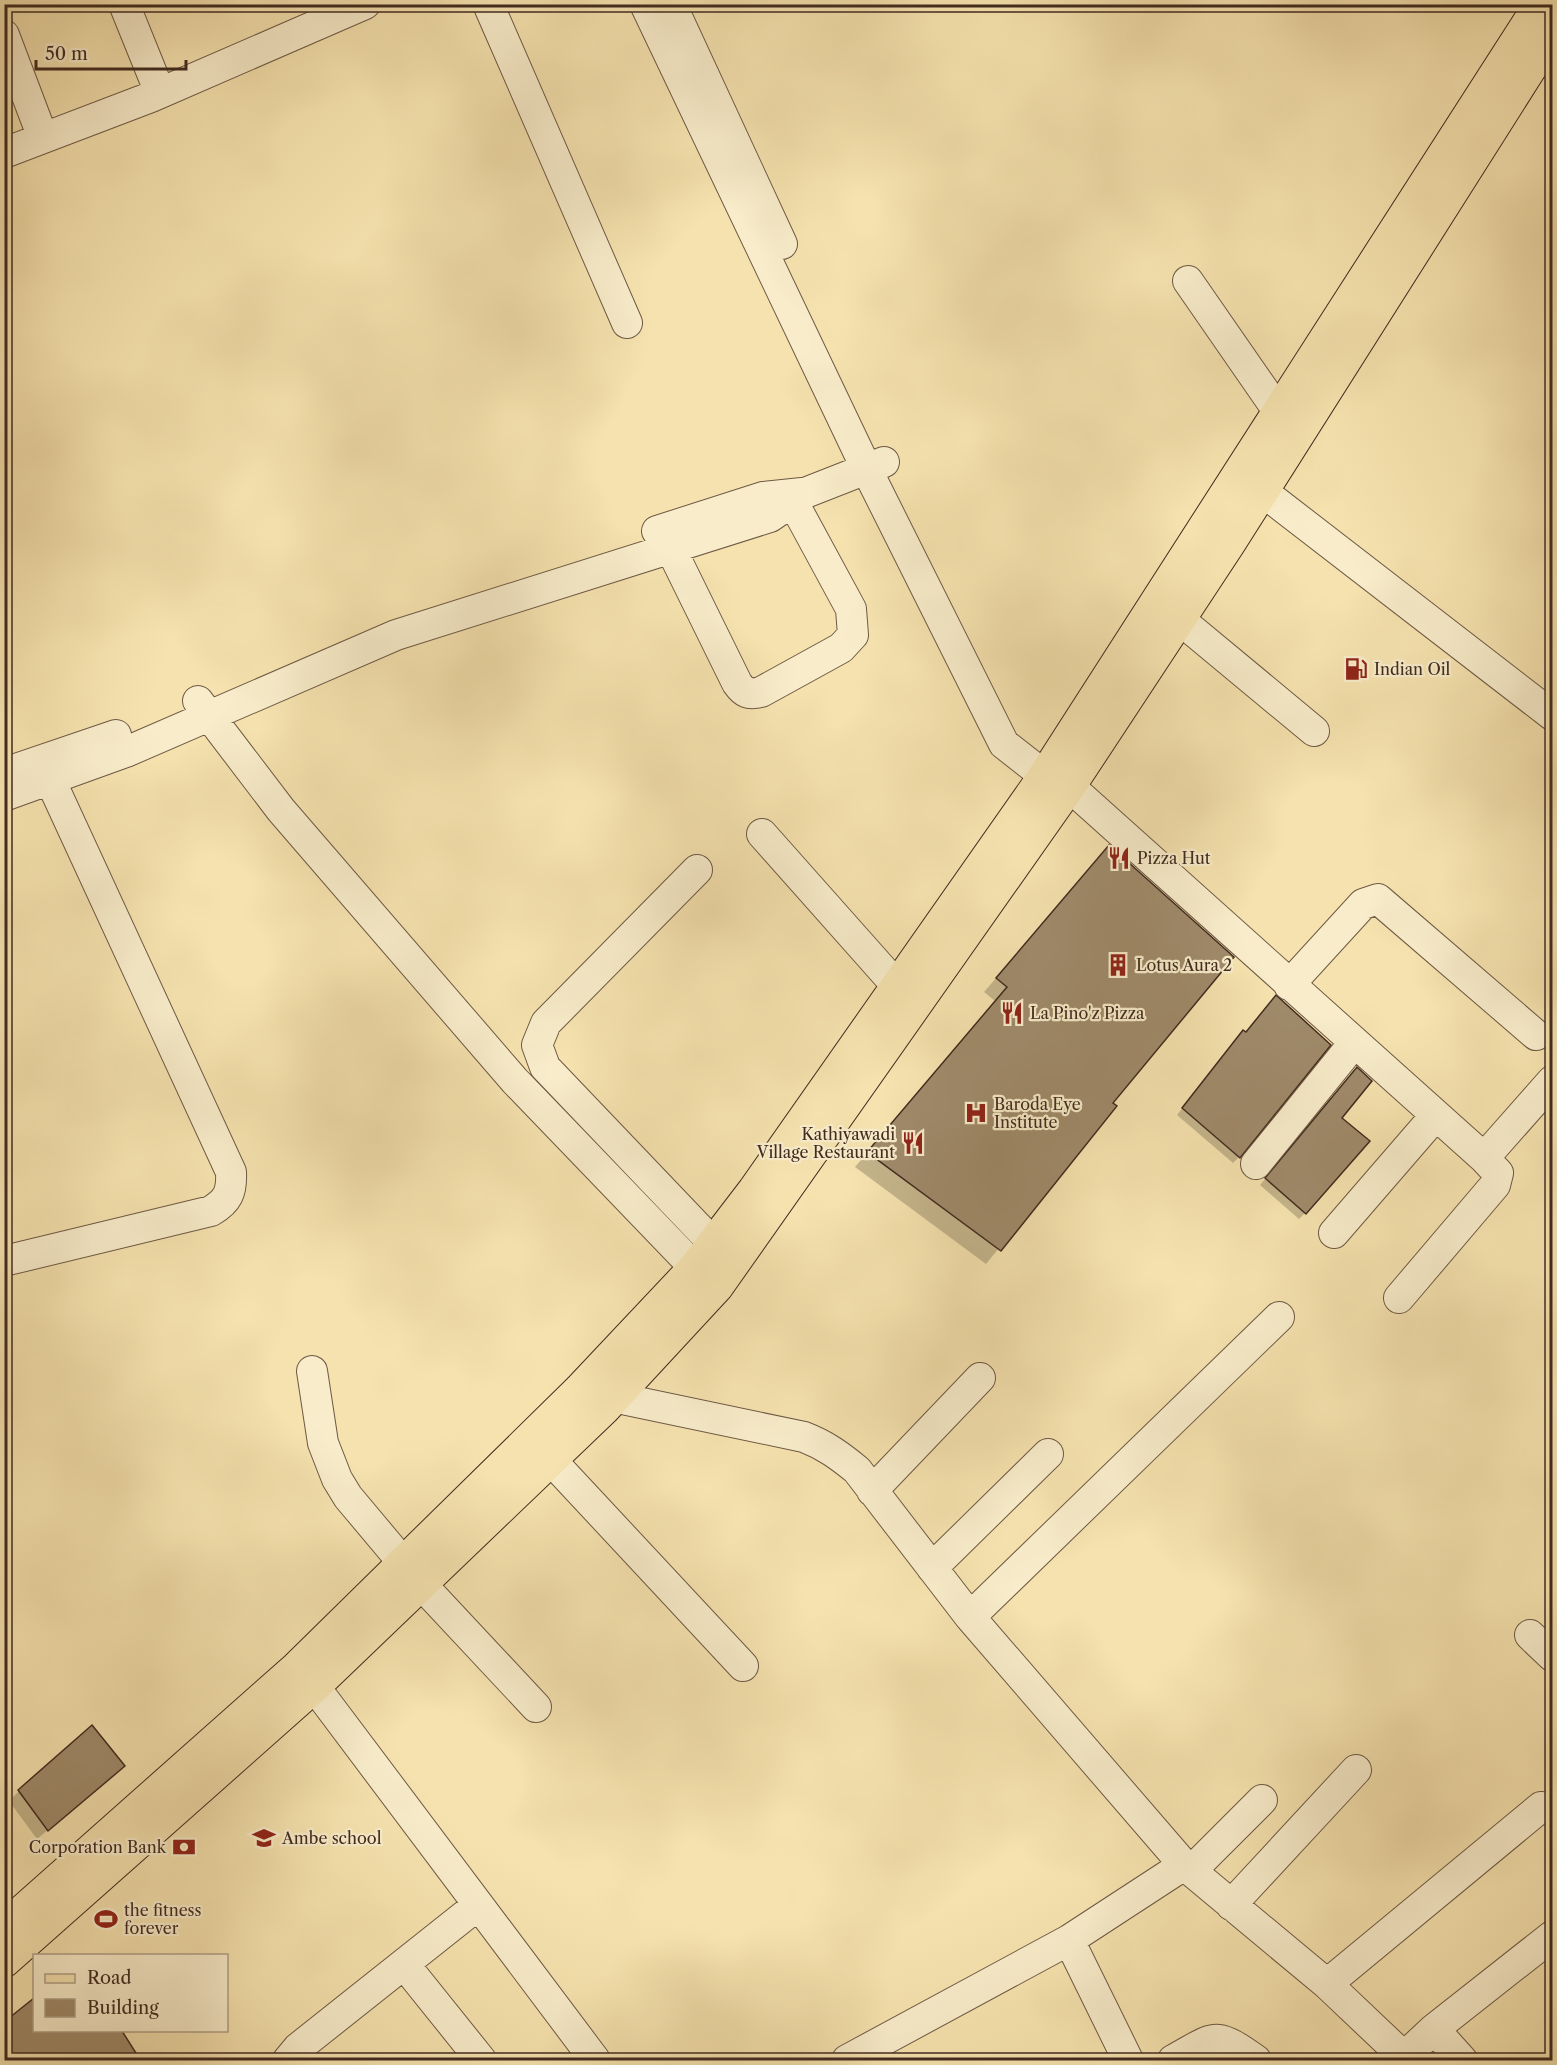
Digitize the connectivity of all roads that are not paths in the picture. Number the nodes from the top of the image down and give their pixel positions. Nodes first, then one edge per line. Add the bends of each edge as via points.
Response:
1 (124, 4) edge
2 (314, 4) edge
3 (364, 4) edge
4 (488, 4) edge
5 (645, 4) edge
6 (671, 4) edge
7 (1542, 4) edge
8 (1552, 14) edge
9 (1552, 33) edge
10 (4, 35) edge
11 (156, 84) junction
12 (40, 130) junction
13 (4, 134) edge
14 (4, 153) edge
15 (1188, 281) dead end
16 (627, 322) dead end
17 (1290, 419) junction
18 (876, 466) junction
19 (1262, 491) junction
20 (799, 497) junction
21 (671, 549) junction
22 (1179, 619) junction
23 (203, 709) junction
24 (1552, 715) edge
25 (1314, 731) dead end
26 (45, 770) junction
27 (4, 773) edge
28 (1061, 780) junction
29 (4, 796) edge
30 (762, 834) dead end
31 (697, 870) dead end
32 (1289, 985) junction
33 (897, 986) junction
34 (1536, 1035) dead end
35 (1354, 1043) junction
36 (1552, 1081) edge
37 (1436, 1115) junction
38 (1484, 1158) junction
39 (1256, 1164) dead end
40 (1334, 1233) dead end
41 (704, 1256) junction
42 (4, 1261) edge
43 (1399, 1298) dead end
44 (1279, 1317) dead end
45 (312, 1371) dead end
46 (980, 1378) dead end
47 (613, 1397) junction
48 (1048, 1454) dead end
49 (550, 1459) junction
50 (872, 1491) junction
51 (932, 1568) junction
52 (412, 1574) junction
53 (970, 1617) junction
54 (1530, 1635) dead end
55 (1552, 1656) edge
56 (742, 1666) dead end
57 (306, 1677) junction
58 (536, 1707) dead end
59 (1356, 1770) dead end
60 (1262, 1800) dead end
61 (1541, 1807) dead end
62 (1187, 1868) junction
63 (478, 1905) junction
64 (1231, 1905) junction
65 (4, 1928) edge
66 (1552, 1936) edge
67 (1069, 1941) junction
68 (4, 1961) edge
69 (404, 1964) junction
70 (1327, 1984) junction
71 (1434, 2029) junction
72 (288, 2061) edge
73 (481, 2061) edge
74 (595, 2061) edge
75 (847, 2061) edge
76 (1128, 2061) edge
77 (1173, 2061) edge
78 (1256, 2061) edge
79 (1462, 2061) edge

1 - 11 street
2 - 11 street
3 - 11 street
4 - 16 street
5 - 18 street
6 - 18 street
7 - 8 street
7 - 17 main road
9 - 17 main road
10 - 12 street
11 - 12 street
12 - 13 street
12 - 14 street
15 - 17 street
17 - 19 main road
17 - 28 main road
18 - 20 street
18 - 28 street via 1020,738
19 - 22 main road
19 - 24 street
20 - 21 street via 770,517
20 - 21 street via 851,609 853,634 841,648 761,692 744,692 737,683
20 - 23 street via 764,497 392,617
21 - 23 street via 396,635
22 - 25 street
22 - 28 main road
23 - 26 street via 118,735
23 - 41 street via 281,810 515,1082
26 - 27 street
26 - 29 street
26 - 42 street via 231,1172 232,1186 228,1198 211,1211
28 - 32 street
28 - 33 main road
28 - 47 main road via 717,1286
30 - 33 street
31 - 41 street via 546,1023 537,1045 545,1067
32 - 34 street via 1364,904 1378,899
32 - 35 street
33 - 41 main road
35 - 37 street
35 - 39 street
36 - 38 street
37 - 38 street
37 - 40 street
38 - 43 street via 1498,1173 1495,1185
41 - 52 main road
44 - 53 street
45 - 52 street via 323,1443 337,1479
46 - 50 street
47 - 49 main road
47 - 50 street via 804,1437 822,1444 857,1470
48 - 51 street
49 - 52 main road
49 - 56 street
50 - 51 street
51 - 53 street
52 - 57 main road
52 - 58 street
53 - 62 street
54 - 55 street
57 - 63 street
57 - 65 main road
57 - 68 main road
59 - 64 street
60 - 62 street
61 - 70 street
62 - 64 street
62 - 67 street
63 - 69 street
63 - 74 street
64 - 70 street
66 - 71 street
67 - 75 street
67 - 76 street
69 - 72 street via 298,2048
69 - 73 street
70 - 71 street via 1404,2057
71 - 79 street
77 - 78 street via 1218,2038

